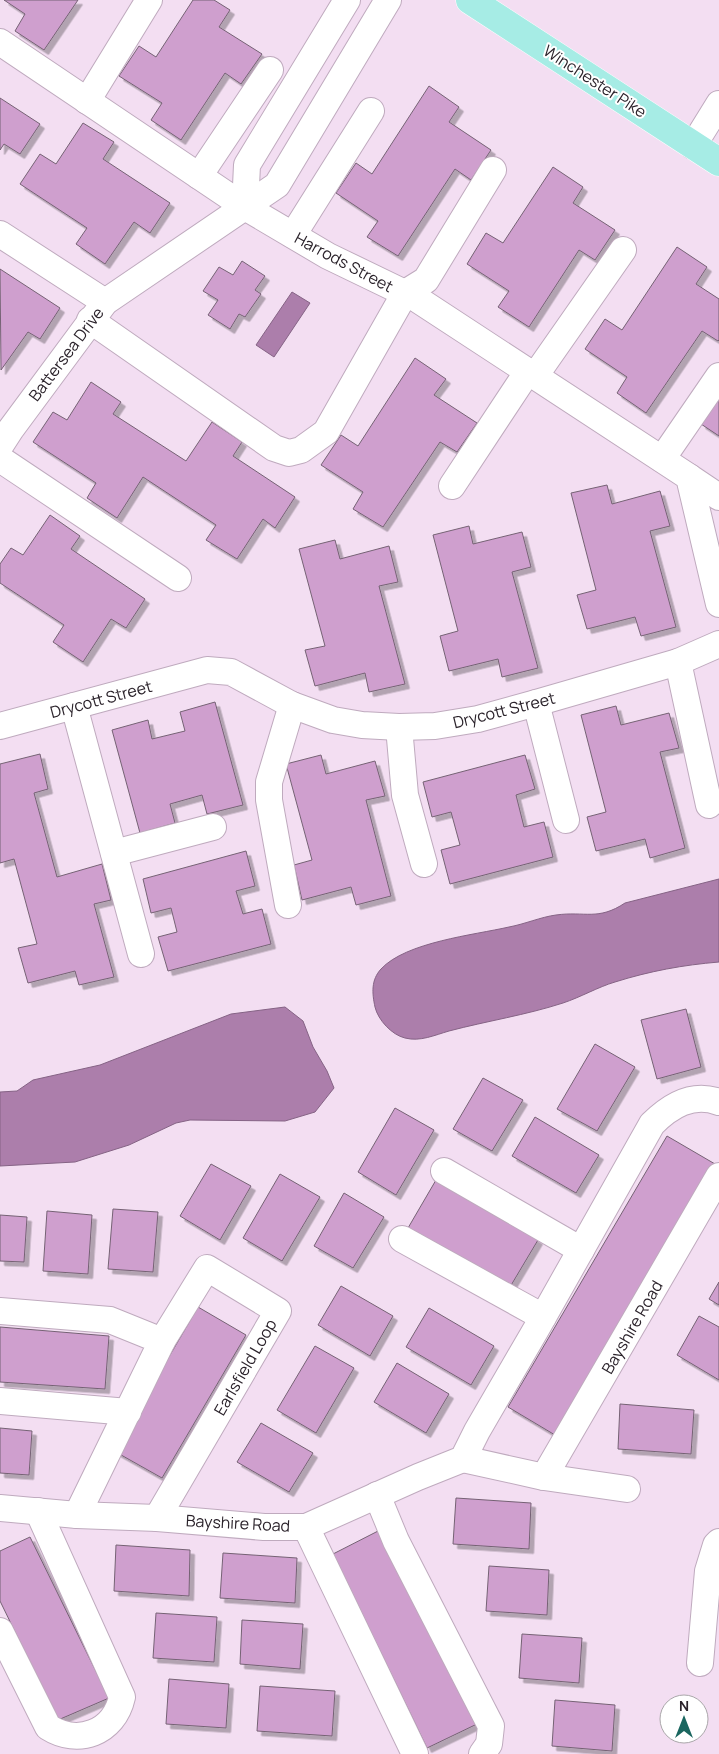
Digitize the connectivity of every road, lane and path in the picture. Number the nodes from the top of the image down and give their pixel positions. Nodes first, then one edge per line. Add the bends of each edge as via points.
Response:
1 (149, 0) edge
2 (346, 0) edge
3 (388, 0) edge
4 (470, 0) edge
5 (0, 42) edge
6 (270, 70) dead end
7 (87, 101) junction
8 (719, 104) edge
9 (372, 111) dead end
10 (693, 146) junction
11 (719, 162) edge
12 (493, 170) dead end
13 (199, 176) junction
14 (245, 207) junction
15 (0, 234) edge
16 (293, 235) junction
17 (623, 250) dead end
18 (404, 293) junction
19 (98, 311) junction
20 (531, 374) junction
21 (719, 376) edge
22 (4, 432) edge
23 (0, 459) edge
24 (662, 459) junction
25 (689, 477) junction
26 (452, 486) dead end
27 (719, 497) edge
28 (178, 578) dead end
29 (719, 604) edge
30 (719, 644) edge
31 (678, 662) junction
32 (536, 703) junction
33 (292, 705) junction
34 (74, 706) junction
35 (2, 720) edge
36 (399, 727) junction
37 (709, 805) dead end
38 (566, 820) dead end
39 (213, 827) dead end
40 (114, 853) junction
41 (424, 864) dead end
42 (288, 905) dead end
43 (141, 954) dead end
44 (719, 1102) edge
45 (444, 1171) dead end
46 (719, 1176) edge
47 (402, 1239) dead end
48 (581, 1250) junction
49 (0, 1311) edge
50 (543, 1317) junction
51 (162, 1341) junction
52 (0, 1401) edge
53 (128, 1412) junction
54 (464, 1459) junction
55 (544, 1477) junction
56 (627, 1489) dead end
57 (377, 1495) junction
58 (0, 1508) edge
59 (38, 1512) junction
60 (77, 1515) junction
61 (157, 1518) junction
62 (306, 1527) junction
63 (719, 1542) edge
64 (0, 1631) edge
65 (700, 1663) dead end
66 (414, 1754) edge
67 (482, 1754) edge

1 - 7 street
2 - 14 street via 247,165
3 - 14 street, Battersea Drive via 277,185
4 - 10 main road, Winchester Pike
5 - 7 street, Harrods Street
6 - 13 street
7 - 13 street, Harrods Street
8 - 10 street
9 - 16 street
10 - 11 main road, Winchester Pike
12 - 18 street via 426,280
13 - 14 street, Harrods Street
14 - 16 street, Harrods Street
14 - 19 street, Battersea Drive
15 - 19 street
16 - 18 street, Harrods Street
17 - 20 street
18 - 19 street via 326,432 301,450 289,453 274,448
18 - 20 street, Harrods Street
19 - 22 street, Battersea Drive
20 - 24 street, Harrods Street
20 - 26 street
21 - 24 street
23 - 28 street
24 - 25 street, Harrods Street
25 - 27 street, Harrods Street
25 - 29 street
30 - 31 street, Drycott Street
31 - 32 street, Drycott Street
31 - 37 street
32 - 36 street, Drycott Street via 478,719 435,726
32 - 38 street
33 - 34 street, Drycott Street via 231,672 208,670
33 - 36 street, Drycott Street via 333,720
33 - 42 street via 269,782
34 - 35 street, Drycott Street
34 - 40 street
36 - 41 street via 404,795
39 - 40 street
40 - 43 street
44 - 48 street via 705,1099 684,1101 665,1111 652,1124
45 - 48 street
46 - 55 street, Bayshire Road
47 - 50 street
48 - 50 street
49 - 51 street via 110,1320
50 - 54 street via 476,1431
51 - 53 street, Earlsfield Loop
51 - 61 street, Earlsfield Loop via 207,1268 278,1311
52 - 53 street
53 - 60 street, Earlsfield Loop
54 - 55 street
54 - 57 street, Bayshire Road
55 - 56 street
57 - 62 street, Bayshire Road
57 - 67 street via 396,1540 491,1726 489,1744
58 - 59 street, Bayshire Road
59 - 60 street, Bayshire Road
59 - 64 street via 122,1697 114,1718 97,1732 72,1737 48,1727
60 - 61 street, Bayshire Road
61 - 62 street, Bayshire Road via 264,1527
62 - 66 street
63 - 65 street via 708,1570

